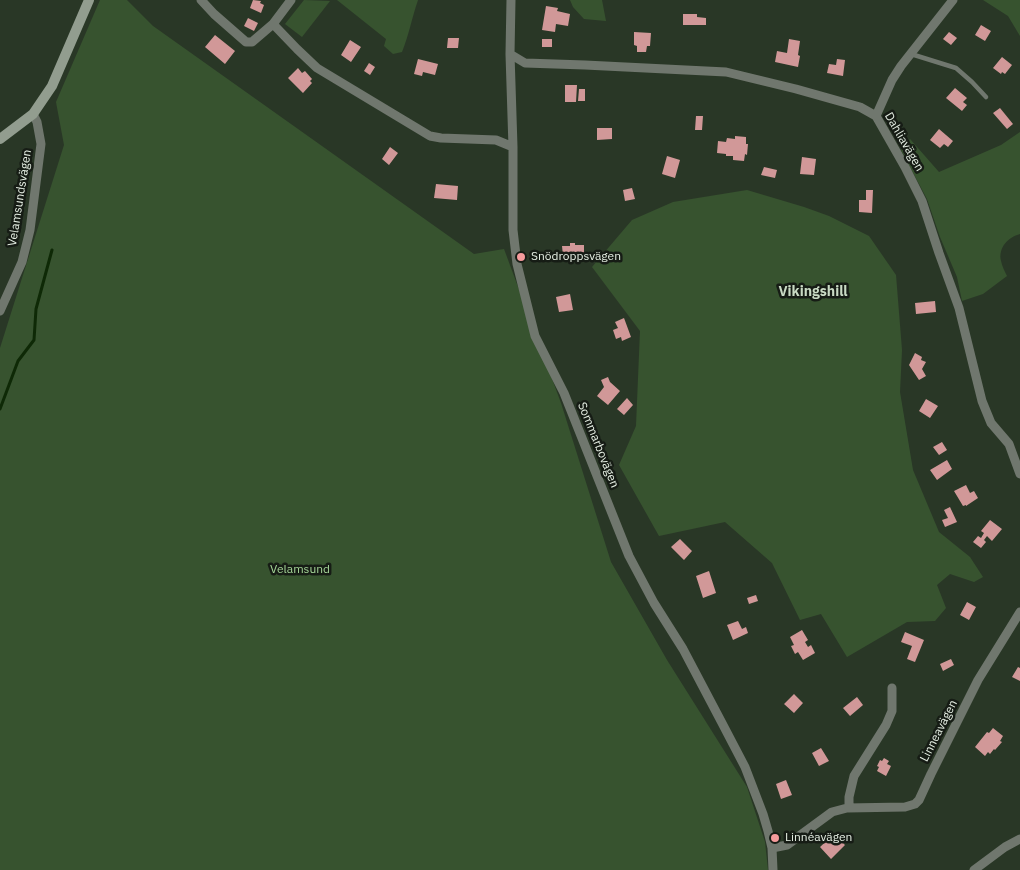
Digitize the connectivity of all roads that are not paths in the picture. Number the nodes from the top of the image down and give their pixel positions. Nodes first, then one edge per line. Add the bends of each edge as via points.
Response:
1 (89, 0) edge
2 (201, 0) edge
3 (291, 0) edge
4 (510, 0) edge
5 (953, 0) edge
6 (273, 24) junction
7 (510, 54) junction
8 (910, 54) junction
9 (986, 97) dead end
10 (32, 114) junction
11 (876, 116) junction
12 (0, 139) edge
13 (513, 147) junction
14 (0, 311) edge
15 (1020, 474) edge
16 (1020, 612) edge
17 (892, 688) dead end
18 (849, 808) junction
19 (1020, 839) edge
20 (772, 848) junction
21 (775, 869) edge
22 (974, 870) edge

1 - 10 street via 52,86
2 - 6 street via 246,42 252,42
3 - 6 street
4 - 7 street, Sommarbovägen
5 - 8 street
6 - 13 street via 317,68 430,136 496,140
7 - 11 street, Dahliavägen via 525,63 726,72 860,107
7 - 13 street, Sommarbovägen
8 - 9 lane via 956,68
8 - 11 street via 892,80
10 - 12 street
10 - 14 street, Velamsundsvägen via 41,144 30,230 22,262
11 - 15 street, Dahliavägen via 922,202 959,308 982,401 991,423 1009,444
13 - 20 street, Sommarbovägen via 513,230 517,264 535,336 564,393 629,556 683,649 745,767
16 - 18 street, Linneavägen via 978,680 919,800 905,807
17 - 18 street via 892,711 854,776
18 - 20 street, Linneavägen via 832,812 787,845
19 - 22 street
20 - 21 street, Sommarbovägen

